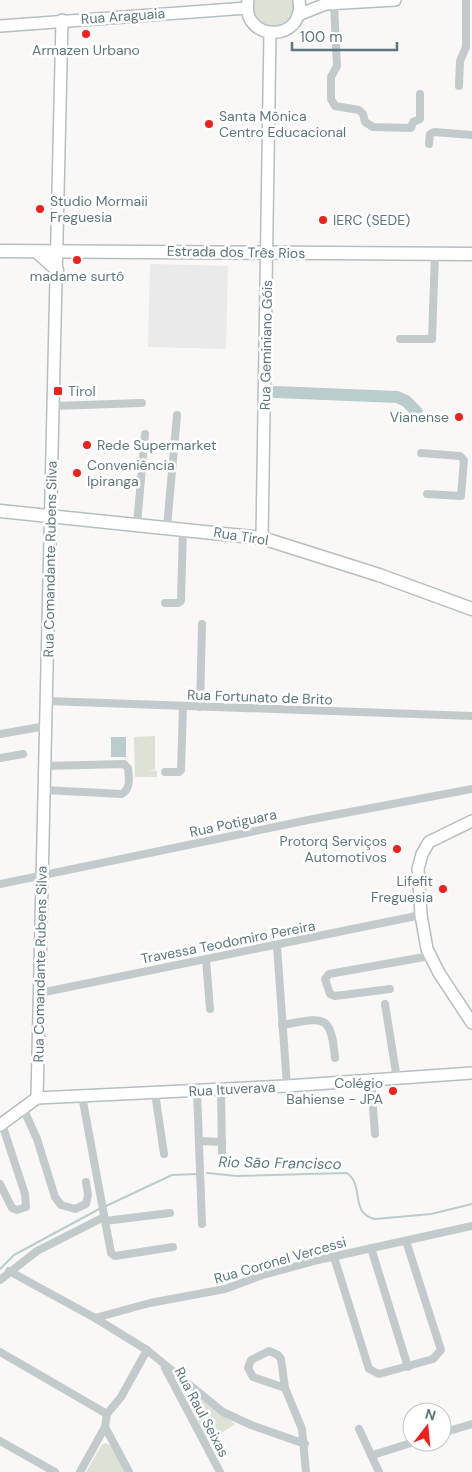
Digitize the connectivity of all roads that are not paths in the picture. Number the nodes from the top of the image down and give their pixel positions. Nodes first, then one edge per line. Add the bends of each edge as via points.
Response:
1 (299, 0) edge
2 (314, 0) edge
3 (395, 0) edge
4 (466, 0) edge
5 (248, 4) edge
6 (330, 4) junction
7 (298, 15) junction
8 (62, 20) junction
9 (0, 26) edge
10 (270, 33) junction
11 (458, 86) dead end
12 (420, 94) dead end
13 (472, 135) edge
14 (429, 144) dead end
15 (0, 251) edge
16 (37, 252) junction
17 (57, 252) junction
18 (267, 253) junction
19 (434, 254) junction
20 (472, 254) edge
21 (57, 270) junction
22 (400, 339) dead end
23 (142, 403) dead end
24 (53, 406) junction
25 (177, 415) dead end
26 (145, 434) dead end
27 (421, 453) dead end
28 (468, 476) edge
29 (427, 494) dead end
30 (0, 511) edge
31 (52, 516) junction
32 (137, 524) junction
33 (168, 527) junction
34 (183, 529) junction
35 (262, 538) junction
36 (165, 603) dead end
37 (472, 609) edge
38 (202, 624) dead end
39 (47, 701) junction
40 (183, 707) junction
41 (200, 707) junction
42 (472, 716) edge
43 (46, 726) junction
44 (0, 734) edge
45 (22, 754) dead end
46 (0, 758) edge
47 (45, 766) junction
48 (165, 772) dead end
49 (472, 789) edge
50 (44, 790) junction
51 (472, 821) edge
52 (42, 876) junction
53 (0, 884) edge
54 (421, 915) junction
55 (277, 946) junction
56 (430, 956) junction
57 (206, 960) junction
58 (390, 989) dead end
59 (40, 992) junction
60 (385, 1004) dead end
61 (210, 1009) dead end
62 (472, 1023) edge
63 (282, 1025) junction
64 (335, 1058) dead end
65 (472, 1073) edge
66 (397, 1079) junction
67 (372, 1081) junction
68 (287, 1086) junction
69 (221, 1090) junction
70 (197, 1091) junction
71 (155, 1093) junction
72 (82, 1096) junction
73 (37, 1098) junction
74 (23, 1108) junction
75 (1, 1125) edge
76 (375, 1134) dead end
77 (199, 1141) junction
78 (222, 1142) junction
79 (222, 1153) dead end
80 (164, 1154) dead end
81 (86, 1182) dead end
82 (0, 1184) edge
83 (170, 1212) dead end
84 (104, 1214) junction
85 (202, 1224) dead end
86 (472, 1226) edge
87 (406, 1241) junction
88 (173, 1248) dead end
89 (371, 1248) junction
90 (334, 1257) junction
91 (10, 1271) junction
92 (0, 1280) edge
93 (96, 1318) junction
94 (147, 1350) junction
95 (0, 1352) edge
96 (163, 1364) junction
97 (408, 1367) junction
98 (285, 1388) junction
99 (107, 1414) junction
100 (472, 1424) edge
101 (105, 1427) junction
102 (359, 1429) dead end
103 (452, 1430) edge
104 (0, 1441) edge
105 (304, 1444) junction
106 (402, 1446) edge
107 (373, 1455) junction
108 (55, 1472) edge
109 (80, 1472) edge
110 (129, 1472) edge
111 (220, 1472) edge
112 (306, 1472) edge
113 (379, 1472) edge

1 - 7 street
2 - 6 street
3 - 6 street
4 - 11 street via 466,47 460,61
5 - 8 street, Rua Araguaia
5 - 10 street via 254,25
6 - 7 street
6 - 12 street via 337,66 332,77 331,99 335,106 359,110 365,122 373,127 411,128 413,122 420,119
7 - 10 street via 288,29
8 - 9 street, Rua Araguaia
8 - 17 street, Rua Comandante Rubens Silva
10 - 18 street, Rua Geminiano Góis
13 - 14 street via 434,132 430,134
15 - 16 main road, Estrada dos Três Rios
16 - 17 main road, Estrada dos Três Rios
16 - 21 main road
17 - 18 main road, Estrada dos Três Rios
17 - 21 street, Rua Comandante Rubens Silva
18 - 19 main road, Estrada dos Três Rios
18 - 35 street, Rua Geminiano Góis
19 - 20 main road, Estrada dos Três Rios
19 - 22 street via 432,339
21 - 24 street, Rua Comandante Rubens Silva
23 - 24 street
24 - 31 street, Rua Comandante Rubens Silva
25 - 33 street
26 - 32 street
27 - 28 street via 462,456
28 - 29 street via 461,496
30 - 31 main road, Rua Tirol
31 - 32 main road, Rua Tirol
31 - 39 street, Rua Comandante Rubens Silva
32 - 33 main road, Rua Tirol
33 - 34 main road, Rua Tirol
34 - 35 main road, Rua Tirol
34 - 36 street via 181,601
35 - 37 main road, Rua Tirol
38 - 41 street
39 - 40 street, Rua Fortunato de Brito
39 - 43 street, Rua Comandante Rubens Silva
40 - 41 street, Rua Fortunato de Brito
40 - 48 street via 181,770
41 - 42 street, Rua Fortunato de Brito
43 - 44 street
43 - 47 street, Rua Comandante Rubens Silva
45 - 46 street
47 - 50 street, Rua Comandante Rubens Silva
47 - 50 street via 124,764 128,768 129,781 122,794
49 - 52 street, Rua Potiguara
50 - 52 street, Rua Comandante Rubens Silva
51 - 54 street via 436,838 425,847 418,869
52 - 53 street, Rua Potiguara
52 - 59 street, Rua Comandante Rubens Silva
54 - 55 street, Travessa Teodomiro Pereira
54 - 56 street
55 - 57 street, Travessa Teodomiro Pereira
55 - 63 street
56 - 58 street via 329,974 325,978 330,994 335,996
56 - 62 street
57 - 59 street, Travessa Teodomiro Pereira
57 - 61 street
59 - 73 street, Rua Comandante Rubens Silva
60 - 66 street
63 - 64 street via 321,1020 327,1024 333,1037
63 - 68 street
65 - 66 street, Rua Ituverava
66 - 67 street, Rua Ituverava
67 - 68 street, Rua Ituverava
67 - 76 street
68 - 69 street, Rua Ituverava
69 - 70 street, Rua Ituverava
69 - 78 street
70 - 71 street, Rua Ituverava
70 - 77 street
71 - 72 street, Rua Ituverava
71 - 80 street
72 - 73 street, Rua Ituverava
72 - 84 street
73 - 74 street
74 - 75 street
74 - 81 street via 37,1139 55,1197 62,1205 74,1209 86,1204
75 - 82 street via 25,1194 26,1207 12,1208
77 - 78 street
77 - 85 street
78 - 79 street
83 - 84 street
84 - 88 street via 113,1255
84 - 91 street via 37,1251
86 - 87 street, Rua Coronel Vercessi
87 - 89 street, Rua Coronel Vercessi
87 - 97 street via 440,1350 437,1357
89 - 90 street, Rua Coronel Vercessi
89 - 97 street
90 - 93 street, Rua Coronel Vercessi via 263,1275 224,1289 150,1303
90 - 97 street via 369,1368 379,1374
91 - 92 street
91 - 93 street
93 - 94 street
94 - 96 street
94 - 99 street via 122,1397
95 - 99 street
96 - 105 street via 236,1419
96 - 111 street, Rua Raul Seixas
98 - 98 street via 278,1355 269,1351 251,1360 248,1368 253,1377
98 - 105 street via 302,1429
99 - 101 street
100 - 103 street
101 - 109 street
101 - 110 street
102 - 107 street
104 - 108 street
105 - 112 street
106 - 107 street
107 - 113 street

